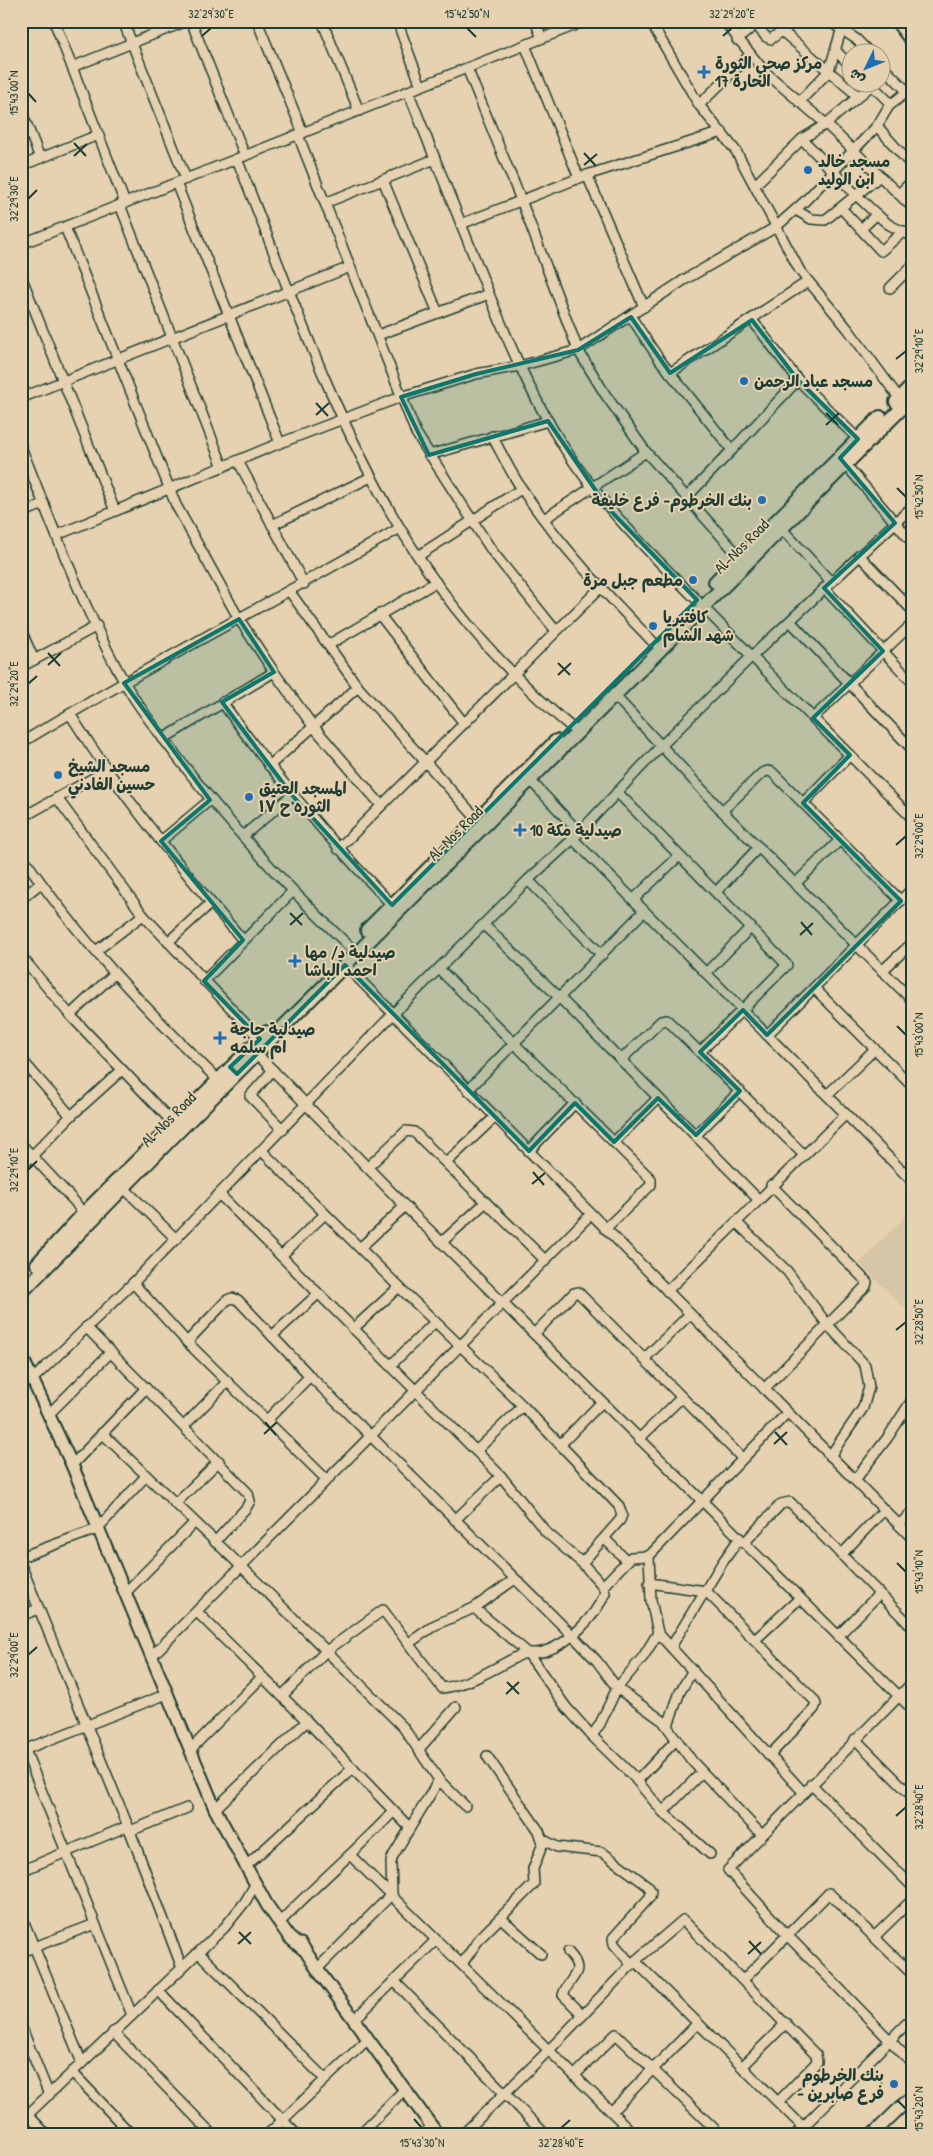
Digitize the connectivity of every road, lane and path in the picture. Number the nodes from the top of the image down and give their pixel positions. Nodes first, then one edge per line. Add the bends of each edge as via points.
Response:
1 (54, 21) edge
2 (123, 21) edge
3 (189, 21) edge
4 (257, 21) edge
5 (322, 21) edge
6 (397, 21) edge
7 (535, 21) edge
8 (586, 21) edge
9 (650, 21) edge
10 (724, 21) edge
11 (796, 21) edge
12 (829, 21) edge
13 (844, 21) edge
14 (896, 21) edge
15 (756, 22) edge
16 (842, 31) junction
17 (783, 32) junction
18 (542, 38) junction
19 (737, 40) junction
20 (859, 42) edge
21 (912, 42) edge
22 (132, 43) junction
23 (525, 45) junction
24 (836, 51) junction
25 (750, 55) junction
26 (840, 55) edge
27 (72, 67) junction
28 (467, 68) junction
29 (829, 71) junction
30 (890, 73) edge
31 (421, 86) junction
32 (909, 90) edge
33 (408, 91) junction
34 (862, 92) edge
35 (878, 92) edge
36 (858, 96) junction
37 (799, 102) junction
38 (891, 104) junction
39 (699, 105) junction
40 (21, 110) edge
41 (358, 111) junction
42 (826, 124) junction
43 (877, 126) junction
44 (722, 132) junction
45 (300, 134) junction
46 (98, 135) junction
47 (802, 139) junction
48 (853, 150) junction
49 (40, 158) junction
50 (241, 158) junction
51 (435, 159) junction
52 (21, 166) edge
53 (912, 166) edge
54 (833, 170) junction
55 (880, 176) junction
56 (583, 177) junction
57 (186, 179) junction
58 (383, 180) junction
59 (912, 181) edge
60 (176, 184) junction
61 (755, 185) junction
62 (899, 194) junction
63 (857, 195) junction
64 (522, 200) junction
65 (324, 203) junction
66 (123, 204) junction
67 (912, 207) edge
68 (842, 208) junction
69 (796, 210) junction
70 (877, 214) junction
71 (461, 224) junction
72 (65, 227) junction
73 (776, 227) junction
74 (860, 229) junction
75 (904, 231) junction
76 (912, 237) edge
77 (21, 244) edge
78 (912, 266) edge
79 (350, 268) junction
80 (21, 276) edge
81 (807, 282) junction
82 (890, 288) dead end
83 (290, 291) junction
84 (489, 294) junction
85 (644, 307) junction
86 (438, 313) junction
87 (229, 316) junction
88 (631, 317) junction
89 (752, 320) junction
90 (378, 336) junction
91 (172, 338) junction
92 (578, 350) junction
93 (118, 360) junction
94 (520, 366) junction
95 (670, 373) junction
96 (798, 380) junction
97 (63, 382) junction
98 (908, 394) edge
99 (401, 397) junction
100 (21, 398) edge
101 (343, 419) junction
102 (548, 421) junction
103 (492, 436) junction
104 (858, 439) junction
105 (280, 443) junction
106 (21, 447) edge
107 (732, 450) junction
108 (646, 452) junction
109 (428, 455) junction
110 (238, 461) junction
111 (846, 465) junction
112 (223, 467) junction
113 (828, 476) junction
114 (371, 477) junction
115 (592, 488) junction
116 (522, 489) junction
117 (168, 490) junction
118 (686, 498) junction
119 (44, 504) junction
120 (912, 507) edge
121 (115, 511) junction
122 (21, 513) edge
123 (544, 519) junction
124 (472, 522) junction
125 (895, 523) junction
126 (272, 525) junction
127 (400, 528) junction
128 (782, 529) junction
129 (57, 536) junction
130 (912, 542) edge
131 (859, 555) junction
132 (418, 556) junction
133 (740, 557) junction
134 (436, 582) junction
135 (304, 584) junction
136 (827, 585) junction
137 (600, 588) junction
138 (290, 592) junction
139 (700, 604) junction
140 (912, 610) edge
141 (379, 614) junction
142 (239, 619) junction
143 (790, 620) junction
144 (912, 624) edge
145 (97, 626) junction
146 (21, 630) edge
147 (556, 630) junction
148 (654, 643) junction
149 (328, 646) junction
150 (883, 651) junction
151 (752, 656) junction
152 (34, 660) junction
153 (21, 667) edge
154 (274, 672) junction
155 (512, 674) junction
156 (912, 682) edge
157 (124, 683) junction
158 (849, 684) junction
159 (358, 687) junction
160 (614, 695) junction
161 (222, 702) junction
162 (70, 714) junction
163 (813, 718) junction
164 (463, 722) junction
165 (313, 726) junction
166 (574, 730) junction
167 (164, 739) junction
168 (21, 743) edge
169 (661, 746) junction
170 (912, 749) edge
171 (850, 755) junction
172 (424, 762) junction
173 (269, 766) junction
174 (106, 771) junction
175 (530, 780) junction
176 (616, 792) junction
177 (292, 795) junction
178 (57, 798) junction
179 (210, 800) junction
180 (803, 803) junction
181 (381, 805) junction
182 (722, 811) junction
183 (21, 818) edge
184 (912, 818) edge
185 (477, 819) junction
186 (243, 836) junction
187 (576, 836) junction
188 (840, 840) junction
189 (161, 841) junction
190 (759, 847) junction
191 (338, 849) junction
192 (21, 854) edge
193 (679, 856) junction
194 (528, 880) junction
195 (41, 883) junction
196 (795, 884) junction
197 (912, 890) edge
198 (292, 892) junction
199 (716, 892) junction
200 (21, 899) edge
201 (633, 900) junction
202 (901, 901) junction
203 (211, 903) junction
204 (392, 905) junction
205 (644, 911) junction
206 (143, 915) junction
207 (484, 925) junction
208 (751, 927) junction
209 (243, 940) junction
210 (168, 942) junction
211 (912, 943) edge
212 (856, 945) junction
213 (350, 948) junction
214 (96, 951) junction
215 (602, 955) junction
216 (21, 956) edge
217 (345, 965) junction
218 (440, 969) junction
219 (882, 971) junction
220 (706, 973) junction
221 (114, 974) junction
222 (204, 981) junction
223 (814, 988) junction
224 (560, 998) junction
225 (912, 1000) edge
226 (742, 1010) junction
227 (393, 1014) junction
228 (70, 1015) junction
229 (767, 1035) junction
230 (260, 1039) junction
231 (515, 1043) junction
232 (874, 1050) junction
233 (700, 1052) junction
234 (257, 1054) junction
235 (21, 1059) edge
236 (621, 1060) junction
237 (122, 1070) junction
238 (273, 1070) junction
239 (234, 1071) junction
240 (218, 1080) junction
241 (912, 1086) edge
242 (468, 1090) junction
243 (740, 1091) junction
244 (826, 1095) junction
245 (658, 1098) junction
246 (575, 1103) junction
247 (307, 1104) junction
248 (846, 1114) junction
249 (71, 1116) junction
250 (495, 1117) junction
251 (174, 1124) junction
252 (283, 1130) junction
253 (696, 1135) junction
254 (614, 1142) junction
255 (21, 1144) edge
256 (262, 1151) junction
257 (529, 1151) junction
258 (803, 1154) junction
259 (32, 1156) junction
260 (447, 1162) junction
261 (912, 1166) edge
262 (21, 1167) edge
263 (368, 1167) junction
264 (904, 1173) junction
265 (912, 1181) edge
266 (772, 1185) junction
267 (123, 1187) junction
268 (219, 1194) junction
269 (758, 1199) junction
270 (486, 1202) junction
271 (405, 1206) junction
272 (325, 1214) junction
273 (591, 1214) junction
274 (86, 1218) junction
275 (736, 1222) junction
276 (605, 1229) junction
277 (176, 1239) junction
278 (442, 1242) junction
279 (360, 1248) junction
280 (281, 1256) junction
281 (546, 1261) junction
282 (21, 1281) edge
283 (133, 1283) junction
284 (399, 1287) junction
285 (667, 1290) junction
286 (21, 1293) edge
287 (318, 1294) junction
288 (503, 1303) junction
289 (690, 1314) junction
290 (435, 1322) junction
291 (827, 1324) junction
292 (86, 1327) junction
293 (353, 1329) junction
294 (534, 1334) junction
295 (272, 1336) junction
296 (187, 1342) junction
297 (460, 1346) junction
298 (111, 1352) junction
299 (21, 1355) edge
300 (644, 1359) junction
301 (390, 1366) junction
302 (310, 1376) junction
303 (33, 1378) junction
304 (227, 1382) junction
305 (146, 1388) junction
306 (764, 1389) junction
307 (416, 1390) junction
308 (681, 1398) junction
309 (912, 1400) edge
310 (602, 1402) junction
311 (523, 1406) junction
312 (787, 1412) junction
313 (49, 1414) junction
314 (266, 1421) junction
315 (184, 1426) junction
316 (102, 1433) junction
317 (373, 1436) junction
318 (639, 1439) junction
319 (560, 1445) junction
320 (476, 1451) junction
321 (830, 1456) junction
322 (742, 1458) junction
323 (219, 1461) junction
324 (72, 1465) junction
325 (146, 1476) junction
326 (501, 1476) junction
327 (327, 1480) junction
328 (854, 1480) junction
329 (700, 1501) junction
330 (175, 1504) junction
331 (884, 1510) junction
332 (912, 1512) edge
333 (455, 1520) junction
334 (194, 1523) junction
335 (899, 1525) junction
336 (97, 1529) junction
337 (912, 1538) edge
338 (605, 1539) junction
339 (741, 1541) junction
340 (214, 1542) junction
341 (840, 1555) junction
342 (649, 1556) junction
343 (21, 1557) edge
344 (627, 1561) junction
345 (582, 1563) junction
346 (21, 1564) edge
347 (242, 1567) junction
348 (515, 1578) junction
349 (649, 1583) junction
350 (603, 1586) junction
351 (706, 1591) junction
352 (125, 1593) junction
353 (879, 1594) junction
354 (800, 1598) junction
355 (474, 1608) junction
356 (38, 1609) junction
357 (197, 1612) junction
358 (21, 1616) edge
359 (912, 1627) edge
360 (658, 1633) junction
361 (572, 1635) junction
362 (838, 1636) junction
363 (756, 1639) junction
364 (409, 1643) junction
365 (670, 1647) junction
366 (326, 1652) junction
367 (527, 1652) junction
368 (152, 1656) junction
369 (693, 1670) junction
370 (262, 1677) junction
371 (912, 1683) edge
372 (617, 1688) junction
373 (167, 1694) junction
374 (282, 1696) junction
375 (899, 1696) junction
376 (456, 1707) dead end
377 (912, 1709) edge
378 (308, 1721) junction
379 (668, 1725) junction
380 (86, 1727) junction
381 (592, 1736) junction
382 (677, 1739) junction
383 (855, 1739) junction
384 (21, 1740) edge
385 (419, 1749) junction
386 (190, 1750) junction
387 (23, 1751) edge
388 (487, 1756) dead end
389 (769, 1756) junction
390 (353, 1768) junction
391 (702, 1772) junction
392 (439, 1780) junction
393 (637, 1781) junction
394 (811, 1784) junction
395 (803, 1792) junction
396 (912, 1796) edge
397 (464, 1806) dead end
398 (187, 1808) dead end
399 (215, 1809) junction
400 (393, 1812) junction
401 (663, 1812) junction
402 (409, 1827) junction
403 (129, 1829) junction
404 (761, 1834) junction
405 (542, 1839) junction
406 (67, 1851) junction
407 (710, 1854) dead end
408 (350, 1855) junction
409 (245, 1866) junction
410 (21, 1871) edge
411 (257, 1885) junction
412 (912, 1886) edge
413 (392, 1894) junction
414 (912, 1900) edge
415 (21, 1915) edge
416 (284, 1918) junction
417 (502, 1918) junction
418 (95, 1924) junction
419 (786, 1934) junction
420 (875, 1936) junction
421 (436, 1940) junction
422 (34, 1947) junction
423 (303, 1949) junction
424 (21, 1952) edge
425 (568, 1952) dead end
426 (199, 1953) junction
427 (541, 1954) dead end
428 (634, 1963) junction
429 (462, 1964) junction
430 (182, 1968) junction
431 (317, 1969) junction
432 (912, 1974) edge
433 (744, 1979) junction
434 (394, 1981) junction
435 (158, 1990) junction
436 (132, 2014) junction
437 (583, 2015) junction
438 (912, 2018) edge
439 (354, 2020) junction
440 (698, 2023) junction
441 (786, 2023) junction
442 (21, 2026) edge
443 (114, 2032) junction
444 (368, 2039) junction
445 (889, 2040) junction
446 (550, 2050) junction
447 (82, 2063) junction
448 (912, 2063) edge
449 (742, 2067) junction
450 (654, 2068) junction
451 (72, 2072) junction
452 (575, 2075) junction
453 (325, 2079) junction
454 (404, 2089) junction
455 (505, 2094) junction
456 (49, 2095) junction
457 (912, 2096) edge
458 (778, 2102) junction
459 (612, 2111) junction
460 (25, 2118) edge
461 (282, 2120) junction
462 (803, 2127) junction
463 (435, 2130) edge
464 (878, 2133) edge
465 (47, 2135) edge
466 (132, 2135) edge
467 (213, 2135) edge
468 (266, 2135) edge
469 (298, 2135) edge
470 (359, 2135) edge
471 (423, 2135) edge
472 (462, 2135) edge
473 (546, 2135) edge
474 (635, 2135) edge
475 (721, 2135) edge
476 (795, 2135) edge

1 - 27 street
2 - 22 street
3 - 22 street
3 - 50 street
4 - 45 street
5 - 41 street
6 - 31 street
7 - 18 street
8 - 18 street
9 - 39 street
10 - 19 street
11 - 17 street
12 - 16 street
13 - 16 street
14 - 21 street
15 - 17 street via 768,39
15 - 19 street
16 - 20 street
16 - 24 street
17 - 29 street
18 - 23 street
19 - 25 street
22 - 27 street
22 - 57 street
23 - 28 street
23 - 56 street
24 - 26 street
24 - 29 street
25 - 37 street
25 - 39 street
27 - 46 street
28 - 31 street
28 - 64 street
29 - 36 street
29 - 37 street
30 - 32 street
31 - 33 street
32 - 38 street
33 - 41 street
33 - 51 street
34 - 36 street
35 - 38 street
36 - 42 street
37 - 42 street
38 - 43 street
39 - 44 street
40 - 49 street
41 - 45 street
42 - 47 street
42 - 48 street
43 - 48 street
43 - 53 street
44 - 56 street
44 - 61 street
45 - 50 street
45 - 65 street
46 - 49 street
46 - 66 street
47 - 54 street
47 - 61 street
48 - 54 street
48 - 55 street
49 - 52 street
50 - 57 street
50 - 83 street
51 - 58 street
51 - 71 street
54 - 63 street
54 - 69 street
55 - 62 street
55 - 63 street
56 - 64 street
56 - 85 street
57 - 60 street
58 - 65 street
58 - 86 street
59 - 62 street
60 - 66 street
60 - 87 street
61 - 73 street
62 - 67 street
63 - 68 street
63 - 70 street
64 - 71 street
64 - 92 street
65 - 79 street
66 - 72 street
66 - 91 street
68 - 69 street via 820,221 811,220
68 - 74 street
69 - 73 street
70 - 74 street
70 - 75 street via 890,226
71 - 84 street
72 - 77 street
72 - 93 street
73 - 81 street
73 - 85 street
74 - 75 street via 882,252
75 - 76 street
78 - 82 street
79 - 83 street
79 - 90 street
80 - 97 street
81 - 89 street
81 - 98 street
83 - 87 street
83 - 101 street
84 - 86 street
84 - 94 street
85 - 88 street
86 - 90 street
87 - 91 street
87 - 105 street
88 - 92 street
88 - 95 street
89 - 95 street
89 - 96 street
90 - 99 street
91 - 93 street
91 - 112 street
92 - 94 street
92 - 108 street via 604,394
93 - 97 street
93 - 117 street
94 - 99 street via 476,374
94 - 102 street
95 - 107 street
96 - 104 street
96 - 107 street
97 - 100 street
97 - 121 street
98 - 104 main road, Al-Nos Road
98 - 111 main road, Al-Nos Road
99 - 101 street
99 - 109 street
101 - 105 street
101 - 114 street
102 - 103 street
102 - 115 street
103 - 109 street
103 - 116 street
104 - 113 main road, Al-Nos Road
105 - 110 street
106 - 119 street
107 - 118 street
108 - 115 street
108 - 118 street
109 - 124 street
110 - 112 street
110 - 126 street
111 - 113 main road, Al-Nos Road
111 - 125 street
112 - 117 street
113 - 128 main road, Al-Nos Road
113 - 133 main road, Al-Nos Road
114 - 126 street
114 - 127 street
115 - 123 street
115 - 139 street via 632,535
116 - 123 street
116 - 124 street
117 - 121 street
117 - 142 street
118 - 133 street
119 - 122 street
119 - 129 street
120 - 125 street
121 - 129 street
123 - 137 street
124 - 132 street
124 - 147 street via 509,574
125 - 130 street
125 - 131 street
126 - 135 street
127 - 132 street
127 - 135 street
128 - 136 street
128 - 139 main road, Al-Nos Road
129 - 145 street
131 - 136 street
131 - 140 street
132 - 134 street
133 - 139 main road, Al-Nos Road
134 - 141 street
134 - 155 street
135 - 138 street
136 - 143 street
136 - 150 street
137 - 147 street
137 - 148 street
138 - 142 street
138 - 149 street
139 - 148 main road, Al-Nos Road
139 - 151 street
139 - 160 main road, Al-Nos Road
141 - 149 street
141 - 164 street
142 - 154 street
142 - 157 street
143 - 151 street
143 - 158 street
144 - 150 street
145 - 152 street
145 - 157 street
146 - 152 street
147 - 155 street
148 - 166 main road, Al-Nos Road
149 - 159 street
150 - 156 street
150 - 158 street
151 - 163 street
151 - 169 street
152 - 153 street
154 - 161 street
154 - 165 street
155 - 164 street
155 - 166 street
157 - 162 street
157 - 167 street
158 - 163 street
158 - 170 street
159 - 165 street
159 - 172 street
160 - 166 main road, Al-Nos Road
160 - 169 street
161 - 167 street
161 - 173 street
162 - 168 street
162 - 174 street
163 - 171 street
164 - 172 street
165 - 173 street
165 - 181 street
166 - 175 main road, Al-Nos Road
166 - 185 main road, Al-Nos Road
167 - 179 street
169 - 176 street
169 - 182 street
171 - 180 street
171 - 184 street
172 - 181 street
172 - 185 street
173 - 177 street
174 - 178 street
174 - 189 street
175 - 187 street
175 - 217 main road, Al-Nos Road
176 - 187 street
176 - 193 street
177 - 186 street
177 - 191 street
178 - 183 street
178 - 206 street
179 - 186 street
179 - 189 street
180 - 182 street via 768,771
180 - 188 street
181 - 191 street
182 - 190 street
185 - 204 main road, Al-Nos Road
186 - 198 street
187 - 194 street
187 - 201 street
188 - 196 street
188 - 202 street
189 - 203 street
190 - 196 street
190 - 199 street
191 - 204 street
192 - 195 street
193 - 199 street
193 - 201 street
194 - 207 street
194 - 215 street
195 - 200 street
195 - 214 street
196 - 212 street
197 - 202 street
198 - 209 street
198 - 213 street
199 - 208 street
201 - 205 street
202 - 212 street
203 - 209 street
203 - 210 street
204 - 213 main road, Al-Nos Road
205 - 215 street
205 - 220 street
206 - 210 street
206 - 214 street
207 - 218 street
207 - 224 street
208 - 220 street
208 - 226 street via 787,965
209 - 222 street
210 - 222 street
211 - 219 street
212 - 219 street
212 - 223 street
213 - 230 main road, Al-Nos Road
214 - 221 street
215 - 224 street
216 - 228 street
217 - 227 street
217 - 234 main road, Al-Nos Road
218 - 227 street
218 - 231 street
219 - 225 street
220 - 226 street
221 - 228 street
221 - 240 street
222 - 230 street
223 - 229 street
223 - 232 street
224 - 231 street
224 - 236 street
226 - 229 street
226 - 233 street
227 - 242 street
227 - 247 street
228 - 237 street
229 - 244 street
230 - 239 main road, Al-Nos Road
231 - 242 street
231 - 246 street
232 - 241 street
232 - 244 street
233 - 236 street via 664,1020
233 - 243 street
234 - 238 street
234 - 239 main road, Al-Nos Road
235 - 249 street
236 - 245 street
237 - 249 street
237 - 251 street
238 - 247 street
238 - 252 street via 250,1096
239 - 240 main road, Al-Nos Road
239 - 267 main road, Al-Nos Road
240 - 251 main road, Al-Nos Road
242 - 250 street
243 - 253 street
243 - 258 street
244 - 248 street
245 - 253 street
245 - 254 street
246 - 254 street
246 - 257 street
247 - 252 street
247 - 263 street
248 - 258 street
248 - 264 street
249 - 259 street
250 - 257 street
250 - 260 street
251 - 274 main road, Al-Nos Road
252 - 256 street
253 - 269 street
254 - 276 street via 652,1183
255 - 259 street
256 - 268 street
256 - 272 street
257 - 273 street
258 - 266 street
259 - 262 street
259 - 274 street
260 - 263 street via 410,1130
260 - 270 street
261 - 264 street
263 - 271 street
264 - 265 street
266 - 269 street
266 - 291 street via 867,1280 866,1286
267 - 274 main road, Al-Nos Road
267 - 277 street
268 - 277 street
268 - 280 street
269 - 275 street
270 - 278 street
270 - 281 street
271 - 278 street
271 - 279 street
272 - 279 street
272 - 280 street
273 - 276 street
273 - 281 street
274 - 282 main road, Al-Nos Road
274 - 286 main road, Al-Nos Road
275 - 285 street
275 - 291 street via 787,1271
276 - 285 street
277 - 283 street
278 - 288 street
279 - 284 street
280 - 287 street
281 - 288 street
283 - 292 street
283 - 296 street
284 - 290 street
284 - 293 street
285 - 289 street
287 - 293 street
287 - 295 street
288 - 294 street
288 - 297 street
289 - 300 street
289 - 306 street
290 - 297 street
290 - 301 street
291 - 306 street
291 - 321 street via 865,1365 869,1387 862,1408
292 - 298 street
292 - 303 street
293 - 301 street
294 - 300 street via 578,1292
294 - 310 street
295 - 296 street via 238,1300 232,1298
295 - 302 street
296 - 304 street
297 - 307 street
297 - 311 street
298 - 305 street
298 - 313 street
299 - 303 street
300 - 308 street
301 - 307 street
302 - 314 street
302 - 317 street
303 - 313 street
304 - 314 street
304 - 315 street
305 - 315 street
305 - 316 street
306 - 312 street
307 - 317 street
307 - 320 street
308 - 318 street
308 - 322 street
309 - 328 street
310 - 318 street
310 - 319 street
311 - 319 street
311 - 320 street
312 - 321 street
312 - 322 street
313 - 324 street
314 - 327 street
315 - 323 street
316 - 324 street
316 - 325 street
317 - 327 street
317 - 333 street
318 - 329 street
319 - 338 street via 619,1506 622,1515
320 - 326 street
321 - 328 street
322 - 329 street
323 - 330 street
323 - 340 street via 248,1493 250,1501
324 - 336 street
325 - 330 street
325 - 336 street
326 - 333 street
326 - 345 street via 546,1532
327 - 347 street
328 - 331 street
329 - 339 street
329 - 342 street
330 - 334 street
331 - 335 street
331 - 341 street
332 - 335 street
333 - 348 street
334 - 340 street
334 - 352 street
335 - 337 street
336 - 343 street
336 - 352 street
338 - 344 street
338 - 345 street
339 - 341 street via 787,1501
339 - 351 street via 722,1563
339 - 354 street
340 - 347 street
341 - 353 street
342 - 344 street via 635,1556
342 - 349 street
344 - 350 street
345 - 350 street
346 - 356 street
347 - 357 street
347 - 366 street
348 - 355 street
348 - 361 street
349 - 351 street
349 - 360 street
350 - 361 street via 604,1593 596,1609
351 - 363 street
351 - 365 street
352 - 368 street
353 - 359 street
353 - 362 street
354 - 362 street
354 - 363 street
355 - 364 street via 435,1625
355 - 367 street
356 - 358 street
356 - 380 street
357 - 368 street
357 - 370 street
360 - 365 street
360 - 372 street
361 - 367 street via 550,1650
361 - 372 street
362 - 375 street
363 - 389 street via 816,1704
364 - 366 street via 382,1610
364 - 367 street via 442,1688 457,1686
365 - 369 street
366 - 374 street
366 - 385 street via 403,1727
367 - 381 street
368 - 373 street
369 - 379 street via 680,1692
369 - 389 street
370 - 374 street
370 - 386 street
371 - 375 street
372 - 379 street
372 - 381 street
373 - 380 street
373 - 386 street
374 - 378 street
375 - 377 street
375 - 383 street
376 - 385 street
378 - 390 street
378 - 399 street
379 - 382 street
380 - 387 street
380 - 403 street
381 - 393 street
382 - 391 street
382 - 393 street
383 - 394 street
383 - 396 street
384 - 387 street
385 - 392 street
386 - 399 street
387 - 406 street
388 - 405 street
389 - 395 street
390 - 400 street
390 - 409 street
391 - 401 street
391 - 404 street
392 - 397 street
392 - 402 street
393 - 401 street
394 - 395 street
394 - 412 street
395 - 404 street
398 - 403 street
399 - 409 street
400 - 402 street
400 - 408 street
401 - 407 street
402 - 413 street via 391,1862
403 - 406 street
403 - 430 street
404 - 419 street via 728,1870
405 - 417 street via 533,1869 534,1884
405 - 428 street via 557,1847 602,1852 651,1891 650,1897 613,1938 614,1944
406 - 410 street
406 - 418 street
408 - 413 street
408 - 416 street
409 - 411 street
411 - 416 street
411 - 423 street via 280,1923
411 - 426 street
413 - 421 street
413 - 431 street
414 - 420 street
415 - 422 street
416 - 423 street
417 - 427 street
417 - 429 street via 480,1938
418 - 422 street
418 - 436 street
419 - 420 street via 829,1893
419 - 433 street
419 - 445 street
420 - 432 street
421 - 429 street
421 - 434 street
422 - 424 street
422 - 447 street
423 - 431 street
425 - 437 street via 577,1967 574,1979 563,1995
426 - 430 street
426 - 453 street
428 - 433 street via 683,1920
428 - 437 street
428 - 440 street
429 - 446 street
430 - 435 street
431 - 439 street
433 - 441 street
434 - 439 street
434 - 455 street
435 - 436 street
435 - 461 street
436 - 443 street
437 - 446 street
438 - 445 street
439 - 444 street
440 - 449 street
440 - 450 street
441 - 449 street
441 - 458 street via 817,2062
442 - 456 street
443 - 447 street
443 - 467 street
444 - 453 street
444 - 454 street
445 - 448 street
445 - 462 street
446 - 452 street
446 - 455 street
447 - 451 street
449 - 458 street
450 - 452 street via 616,2034
450 - 459 street
450 - 475 street
451 - 456 street
451 - 466 street
452 - 459 street
453 - 461 street
454 - 463 street
454 - 470 street
455 - 472 street
455 - 473 street
456 - 460 street
457 - 464 street
458 - 462 street
459 - 474 street
460 - 465 street
461 - 468 street
461 - 469 street
462 - 476 street
463 - 471 street

